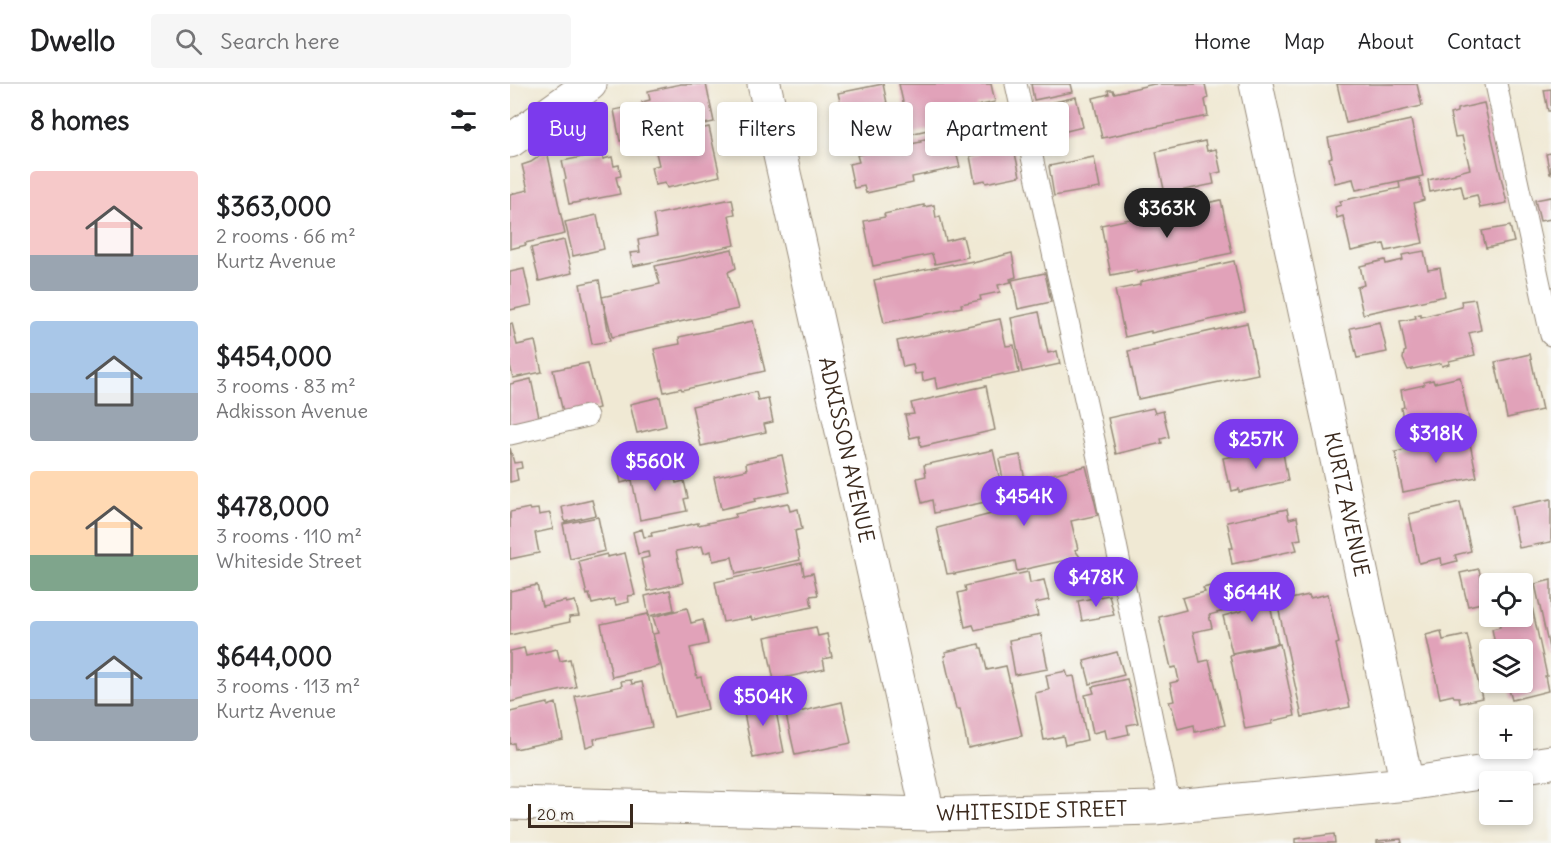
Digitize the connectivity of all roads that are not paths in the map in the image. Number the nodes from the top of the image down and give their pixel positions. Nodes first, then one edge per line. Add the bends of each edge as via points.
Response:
1 (590, 84) edge
2 (764, 84) edge
3 (1016, 84) edge
4 (1256, 84) edge
5 (1496, 84) edge
6 (510, 141) edge
7 (1551, 335) edge
8 (586, 416) dead end
9 (510, 434) edge
10 (1551, 762) edge
11 (1407, 784) junction
12 (510, 803) edge
13 (1170, 806) junction
14 (928, 814) junction

1 - 6 street
2 - 14 street, ADKISSON AVENUE
3 - 13 lane
4 - 11 street, KURTZ AVENUE
5 - 7 lane
8 - 9 lane
10 - 11 street, WHITESIDE STREET
11 - 13 street, WHITESIDE STREET
12 - 14 street, WHITESIDE STREET
13 - 14 street, WHITESIDE STREET

